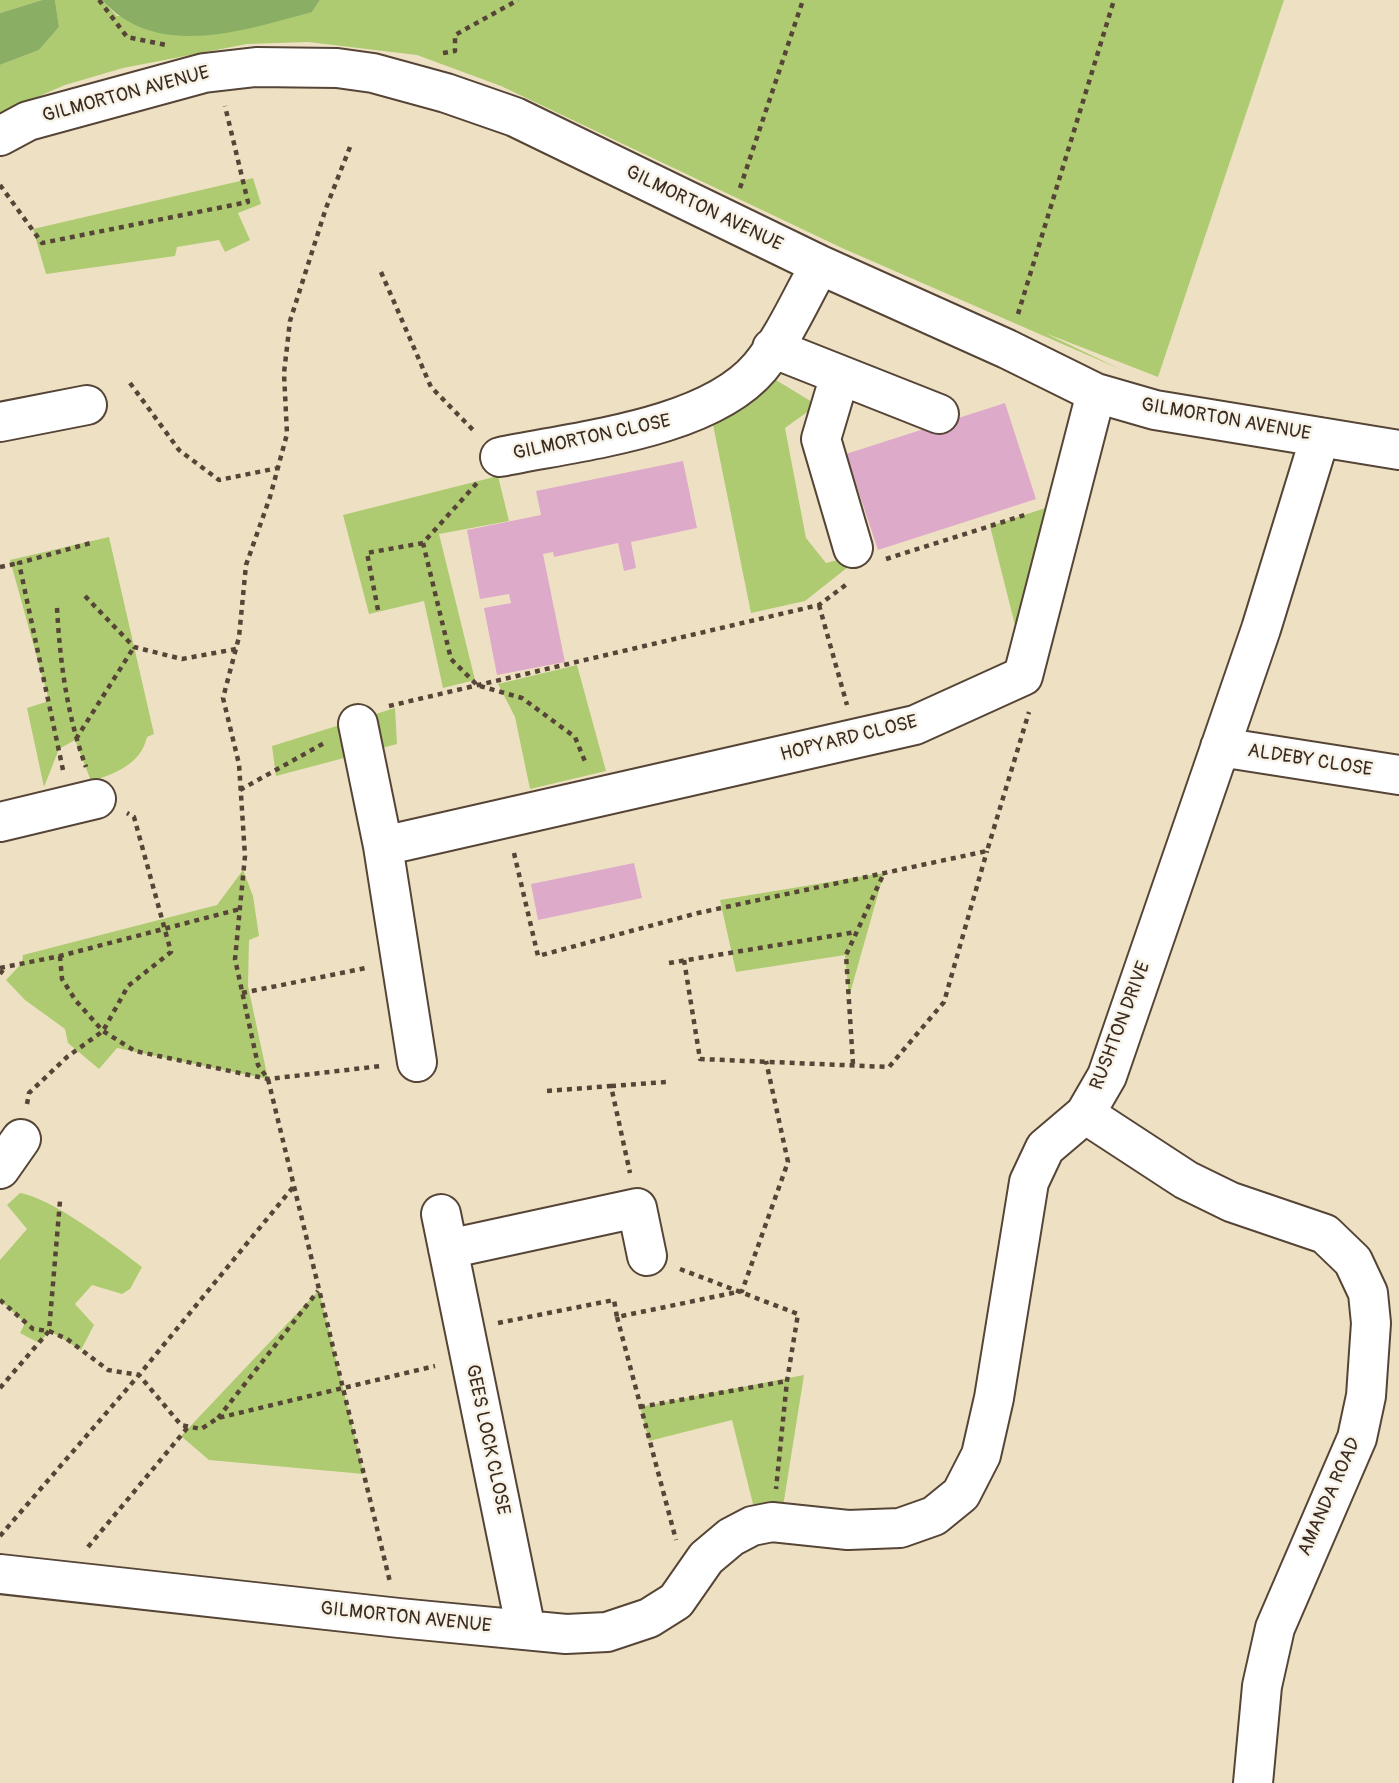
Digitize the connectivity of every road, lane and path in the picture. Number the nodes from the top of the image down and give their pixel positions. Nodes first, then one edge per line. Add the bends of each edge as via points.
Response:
1 (99, 0) edge
2 (518, 0) edge
3 (803, 0) edge
4 (1114, 0) edge
5 (430, 55) dead end
6 (210, 72) junction
7 (0, 136) edge
8 (350, 148) dead end
9 (0, 185) edge
10 (729, 221) junction
11 (820, 265) junction
12 (381, 272) dead end
13 (772, 348) junction
14 (1007, 349) junction
15 (840, 375) junction
16 (130, 383) dead end
17 (1096, 393) junction
18 (87, 405) dead end
19 (939, 414) dead end
20 (0, 422) edge
21 (1320, 437) junction
22 (1399, 450) edge
23 (499, 457) junction
24 (278, 468) junction
25 (1069, 501) junction
26 (94, 542) dead end
27 (423, 543) junction
28 (864, 562) junction
29 (19, 564) junction
30 (0, 567) edge
31 (85, 596) dead end
32 (818, 605) junction
33 (57, 608) dead end
34 (378, 610) dead end
35 (134, 647) junction
36 (236, 649) junction
37 (1023, 676) junction
38 (478, 685) junction
39 (358, 724) junction
40 (856, 738) junction
41 (76, 740) junction
42 (1220, 747) junction
43 (1399, 775) edge
44 (240, 790) junction
45 (598, 797) junction
46 (83, 802) junction
47 (506, 818) junction
48 (0, 822) edge
49 (383, 846) junction
50 (987, 851) junction
51 (884, 873) junction
52 (240, 909) junction
53 (162, 928) junction
54 (856, 932) junction
55 (60, 956) junction
56 (684, 960) junction
57 (401, 961) junction
58 (669, 963) dead end
59 (7, 965) junction
60 (0, 968) edge
61 (0, 974) edge
62 (243, 993) junction
63 (103, 1031) junction
64 (766, 1061) junction
65 (417, 1062) joint
66 (853, 1064) junction
67 (268, 1079) junction
68 (666, 1082) dead end
69 (611, 1086) junction
70 (547, 1091) dead end
71 (1085, 1114) junction
72 (11, 1154) edge
73 (293, 1186) junction
74 (60, 1201) dead end
75 (637, 1208) junction
76 (647, 1256) joint
77 (319, 1290) junction
78 (742, 1291) junction
79 (0, 1300) edge
80 (617, 1317) junction
81 (49, 1331) junction
82 (467, 1343) junction
83 (139, 1375) junction
84 (787, 1381) junction
85 (0, 1388) edge
86 (343, 1388) junction
87 (640, 1406) junction
88 (218, 1418) junction
89 (188, 1426) junction
90 (772, 1522) junction
91 (0, 1536) edge
92 (0, 1574) edge
93 (61, 1580) junction
94 (688, 1585) junction
95 (399, 1618) junction
96 (526, 1630) junction
97 (1253, 1783) edge

1 - 6 path via 127,37 201,51
2 - 5 path via 455,35 455,51
3 - 10 path
4 - 14 path
6 - 7 street, GILMORTON AVENUE via 28,121
6 - 9 path via 248,202 42,243
6 - 10 street, GILMORTON AVENUE via 256,67 337,68 446,93 514,117
8 - 24 path via 290,321 284,373 287,434
10 - 11 street, GILMORTON AVENUE
11 - 13 street, GILMORTON CLOSE
11 - 14 street, GILMORTON AVENUE
12 - 23 path via 431,387
13 - 15 street
13 - 23 street, GILMORTON CLOSE via 743,382 679,419
14 - 17 street, GILMORTON AVENUE
15 - 19 street
15 - 28 street via 821,439
16 - 24 path via 180,450 219,480
17 - 21 street, GILMORTON AVENUE via 1155,410
17 - 25 street
18 - 20 street
21 - 22 street, GILMORTON AVENUE
21 - 42 street, RUSHTON DRIVE
23 - 27 path
24 - 36 path via 246,565
25 - 28 path
25 - 37 street
26 - 29 path
27 - 34 path via 367,553
27 - 38 path via 451,659
28 - 32 path
29 - 30 path
29 - 46 path
31 - 35 path
32 - 38 path
32 - 40 path
33 - 41 path via 59,652
35 - 36 path via 182,659
35 - 41 path
36 - 44 path via 223,698 239,764
37 - 40 street, HOPYARD CLOSE via 915,725
37 - 50 path via 1034,695
38 - 39 path via 393,704
38 - 45 path via 522,698 575,737
39 - 44 path
39 - 49 street
40 - 45 street, HOPYARD CLOSE
41 - 46 path
42 - 43 street, ALDEBY CLOSE
42 - 71 street, RUSHTON DRIVE via 1107,1076
44 - 52 path via 244,856
45 - 47 street, HOPYARD CLOSE
46 - 48 street
46 - 53 path via 134,817
47 - 49 street, HOPYARD CLOSE
47 - 51 path via 538,957 698,913
49 - 57 street
50 - 51 path
50 - 66 path via 944,1002 889,1067
51 - 54 path
52 - 53 path
52 - 62 path via 235,959
53 - 55 path
53 - 63 path via 171,952 128,986
54 - 56 path
54 - 66 path via 846,955
55 - 59 path
55 - 63 path via 62,979
56 - 58 path
56 - 64 path via 700,1059
57 - 62 path
57 - 65 street
59 - 60 path
59 - 61 path
62 - 67 path via 258,1065
63 - 67 path via 135,1051
63 - 72 path via 29,1093
64 - 66 path
64 - 78 path via 788,1162
65 - 67 path
67 - 73 path
68 - 69 path
69 - 70 path
69 - 75 path
71 - 90 street, RUSHTON DRIVE via 1045,1148 1029,1182 994,1398 981,1455 961,1494 934,1516 900,1528 848,1530
71 - 97 street, AMANDA ROAD via 1186,1180 1231,1202 1325,1234 1353,1261 1368,1293 1371,1323 1366,1396 1357,1438 1275,1628 1262,1686
73 - 77 path
73 - 83 path
74 - 81 path
75 - 76 street
75 - 82 street, GEES LOCK CLOSE via 444,1232
76 - 78 path
77 - 86 path
77 - 88 path
78 - 80 path
78 - 84 path via 798,1314
79 - 81 path via 33,1329
80 - 82 path via 614,1300
80 - 87 path
81 - 83 path via 68,1339 108,1370
81 - 85 path
82 - 86 path
82 - 96 street, GEES LOCK CLOSE
83 - 89 path via 180,1425
83 - 91 path
84 - 87 path
84 - 90 path
86 - 88 path
86 - 95 path
87 - 94 path
88 - 89 path via 201,1429
89 - 93 path
90 - 94 street, GILMORTON AVENUE via 731,1537 706,1558
92 - 93 street, GILMORTON AVENUE
93 - 95 street, GILMORTON AVENUE
94 - 96 street, GILMORTON AVENUE via 676,1601 649,1618 607,1632
95 - 96 street, GILMORTON AVENUE

